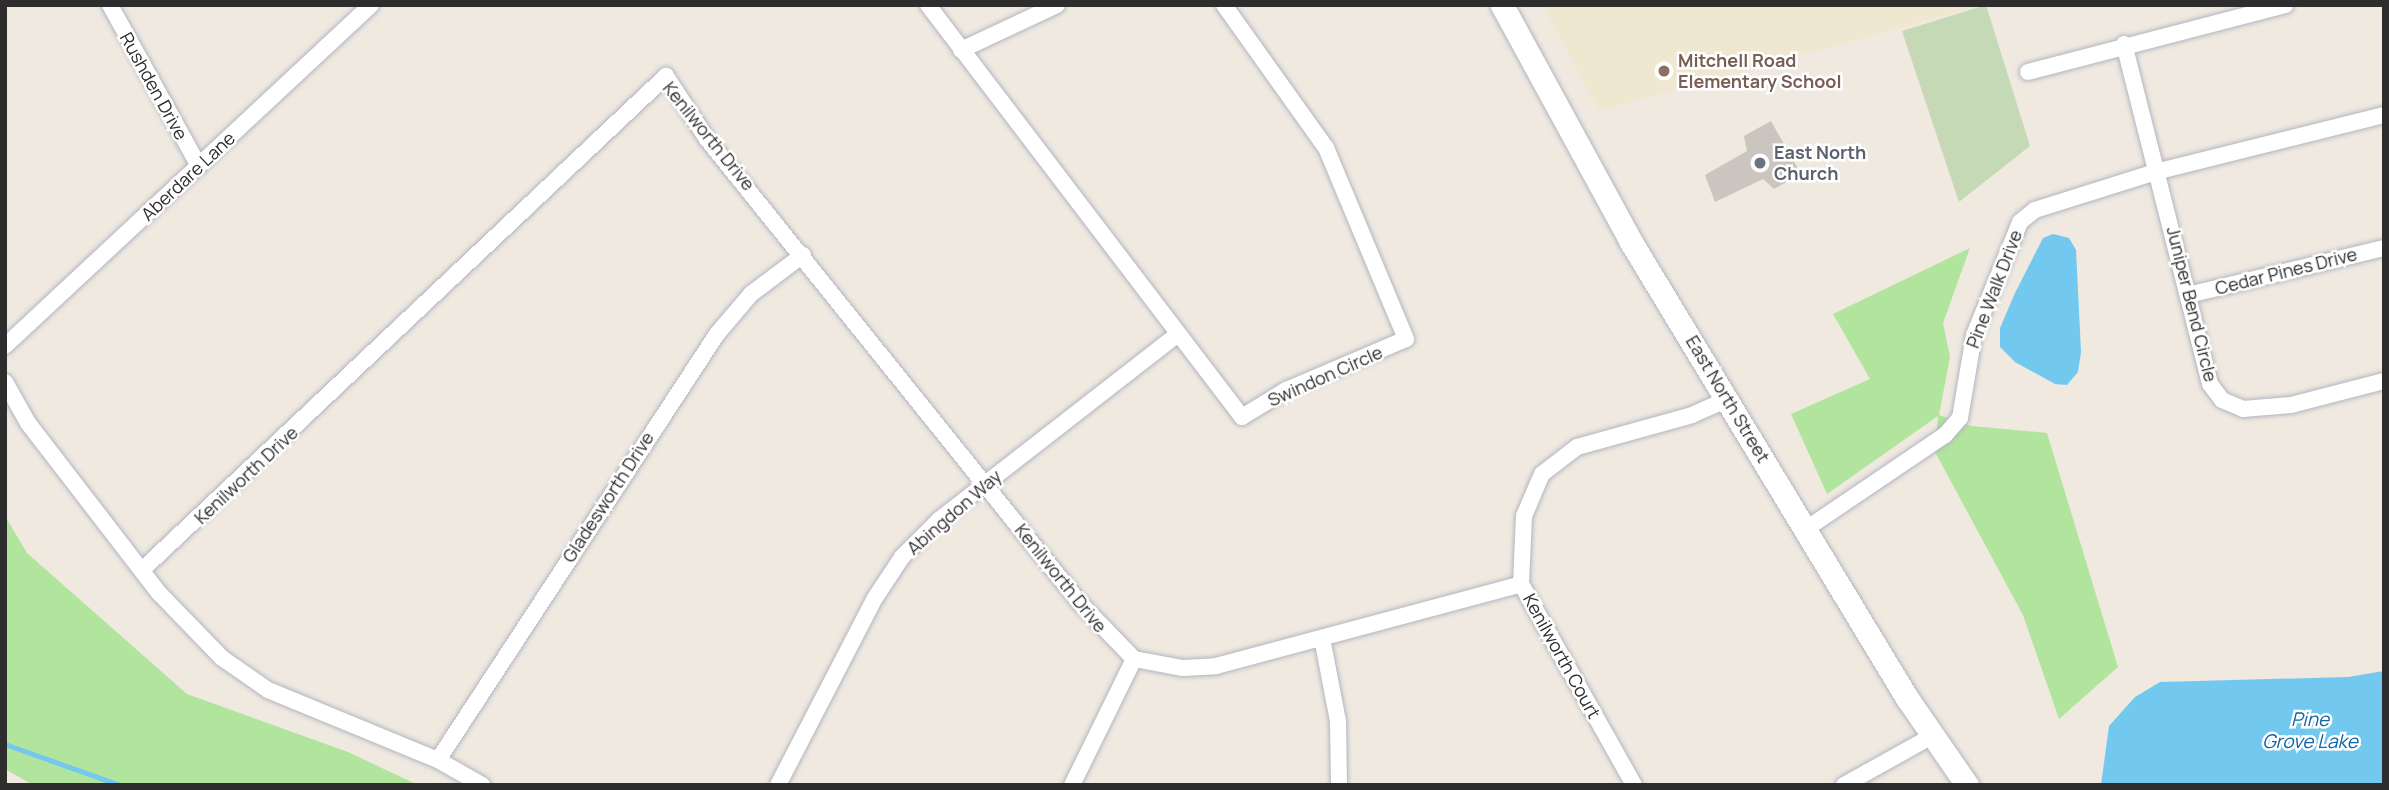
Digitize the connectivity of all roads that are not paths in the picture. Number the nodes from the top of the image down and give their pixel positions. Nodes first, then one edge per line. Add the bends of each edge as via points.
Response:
1 (110, 5) edge
2 (371, 5) edge
3 (928, 5) edge
4 (1057, 5) edge
5 (1224, 5) edge
6 (1503, 5) edge
7 (2284, 5) edge
8 (2124, 44) junction
9 (961, 50) junction
10 (2028, 72) dead end
11 (2384, 115) edge
12 (200, 166) junction
13 (2159, 171) junction
14 (2384, 248) edge
15 (803, 255) junction
16 (2188, 295) junction
17 (1178, 334) junction
18 (5, 346) edge
19 (5, 382) edge
20 (2384, 382) edge
21 (1728, 399) junction
22 (984, 484) junction
23 (1806, 529) junction
24 (142, 570) junction
25 (1521, 584) junction
26 (1322, 638) junction
27 (1134, 659) junction
28 (1932, 736) junction
29 (438, 761) junction
30 (482, 785) edge
31 (778, 785) edge
32 (1072, 785) edge
33 (1339, 785) edge
34 (1634, 785) edge
35 (1844, 785) edge
36 (1967, 785) edge

1 - 12 street, Rushden Drive
2 - 12 street, Aberdare Lane
3 - 9 street, Swindon Circle
4 - 9 street
5 - 17 street, Swindon Circle via 1326,148 1406,339 1286,390 1242,417
6 - 21 main road, East North Street via 1562,123
7 - 8 street
8 - 10 street
8 - 13 street, Juniper Bend Circle
9 - 17 street, Swindon Circle
11 - 13 street, Pine Walk Drive
12 - 18 street, Aberdare Lane
13 - 16 street, Juniper Bend Circle
13 - 23 street, Pine Walk Drive via 2046,204 2020,222 1974,335 1960,418 1945,435
14 - 16 street, Cedar Pines Drive
15 - 22 street, Kenilworth Drive
15 - 24 street, Kenilworth Drive via 695,124 666,76
15 - 29 street, Gladesworth Drive via 751,294 717,334
16 - 20 street, Juniper Bend Circle via 2210,384 2222,400 2243,409 2291,405
17 - 22 street, Abingdon Way
19 - 24 street via 27,422
21 - 23 main road, East North Street
21 - 25 street, Kenilworth Court via 1692,415 1597,439 1549,466 1534,487 1524,516
22 - 27 street, Kenilworth Drive via 1112,640
22 - 31 street, Abingdon Way via 918,539 882,584
23 - 28 main road, East North Street
24 - 29 street via 185,623 250,679
25 - 26 street
25 - 34 street, Kenilworth Court
26 - 27 street via 1203,667
26 - 33 street via 1338,721
27 - 32 street
28 - 35 street
28 - 36 main road, East North Street
29 - 30 street

